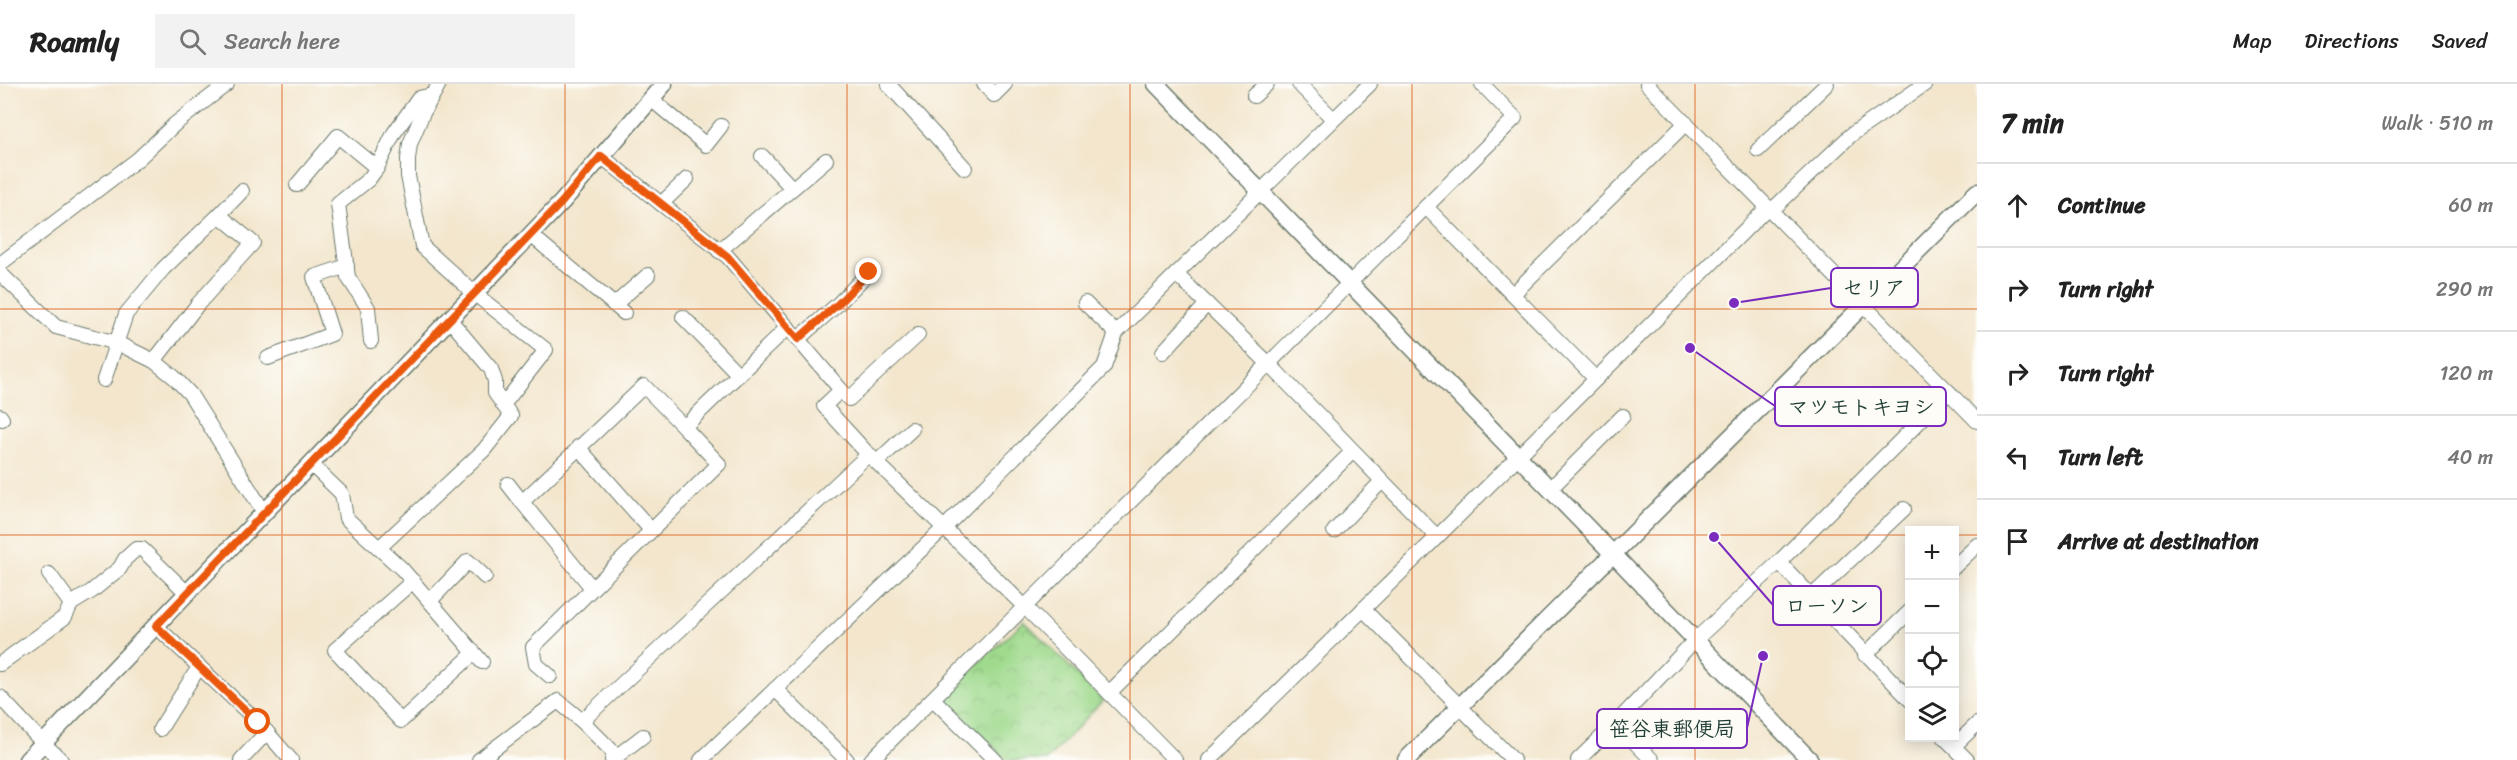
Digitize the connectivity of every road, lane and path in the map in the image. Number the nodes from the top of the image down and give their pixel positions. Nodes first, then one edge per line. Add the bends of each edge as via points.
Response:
1 (227, 84) edge
2 (664, 84) edge
3 (888, 84) edge
4 (984, 84) edge
5 (1005, 84) edge
6 (1156, 84) edge
7 (1267, 84) edge
8 (1299, 84) edge
9 (1370, 84) edge
10 (1482, 84) edge
11 (1667, 84) edge
12 (1825, 84) edge
13 (1924, 84) edge
14 (1651, 88) edge
15 (435, 89) edge
16 (1254, 96) dead end
17 (651, 99) junction
18 (1333, 119) junction
19 (1686, 123) junction
20 (721, 126) dead end
21 (1758, 150) dead end
22 (601, 156) junction
23 (762, 156) dead end
24 (826, 160) dead end
25 (377, 168) junction
26 (965, 168) dead end
27 (687, 179) dead end
28 (297, 184) dead end
29 (792, 188) junction
30 (1259, 190) junction
31 (242, 191) dead end
32 (1977, 192) edge
33 (662, 204) junction
34 (1426, 207) junction
35 (1770, 209) junction
36 (219, 215) junction
37 (531, 235) junction
38 (719, 251) junction
39 (0, 264) edge
40 (347, 266) junction
41 (869, 272) dead end
42 (0, 273) edge
43 (1176, 274) junction
44 (648, 275) dead end
45 (1350, 283) junction
46 (475, 294) junction
47 (1513, 294) junction
48 (1084, 303) dead end
49 (1207, 304) junction
50 (1864, 304) junction
51 (683, 317) dead end
52 (450, 320) junction
53 (789, 327) junction
54 (1116, 333) junction
55 (918, 335) dead end
56 (798, 339) junction
57 (371, 340) dead end
58 (117, 343) junction
59 (1163, 352) dead end
60 (268, 358) dead end
61 (154, 361) junction
62 (1269, 364) junction
63 (739, 375) junction
64 (1596, 379) junction
65 (104, 380) dead end
66 (841, 390) junction
67 (1949, 392) junction
68 (503, 405) junction
69 (1623, 416) dead end
70 (1977, 421) edge
71 (684, 427) junction
72 (912, 429) dead end
73 (578, 447) junction
74 (1353, 451) junction
75 (1519, 457) junction
76 (873, 458) junction
77 (312, 465) junction
78 (1382, 481) junction
79 (508, 484) dead end
80 (1550, 489) junction
81 (522, 502) junction
82 (1904, 509) dead end
83 (265, 514) junction
84 (944, 528) junction
85 (651, 530) junction
86 (1334, 531) dead end
87 (1437, 537) junction
88 (1977, 545) edge
89 (378, 548) junction
90 (1614, 555) junction
91 (1779, 562) junction
92 (1959, 562) edge
93 (49, 574) dead end
94 (485, 577) dead end
95 (413, 581) junction
96 (592, 588) junction
97 (186, 592) junction
98 (1811, 597) junction
99 (430, 601) junction
100 (71, 604) junction
101 (1025, 607) junction
102 (1363, 609) junction
103 (1905, 616) edge
104 (156, 626) junction
105 (1694, 641) junction
106 (1865, 655) junction
107 (0, 664) edge
108 (199, 667) junction
109 (549, 676) dead end
110 (1905, 684) edge
111 (775, 689) junction
112 (1899, 690) junction
113 (1109, 693) junction
114 (1905, 695) edge
115 (0, 696) edge
116 (933, 699) junction
117 (1460, 706) junction
118 (582, 721) junction
119 (1616, 723) junction
120 (1977, 724) edge
121 (160, 729) dead end
122 (267, 732) junction
123 (643, 736) dead end
124 (1959, 736) edge
125 (1950, 742) edge
126 (43, 743) junction
127 (615, 758) edge
128 (27, 760) edge
129 (62, 760) edge
130 (241, 760) edge
131 (291, 760) edge
132 (479, 760) edge
133 (701, 760) edge
134 (847, 760) edge
135 (871, 760) edge
136 (995, 760) edge
137 (1176, 760) edge
138 (1209, 760) edge
139 (1406, 760) edge
140 (1513, 760) edge
141 (1578, 760) edge
142 (1652, 760) edge
143 (1810, 760) edge
144 (1967, 760) edge

1 - 39 street via 138,159
2 - 17 street
3 - 26 street
4 - 5 street via 994,95
6 - 30 street
7 - 16 street
8 - 18 street
9 - 18 street
10 - 34 street via 1515,118
11 - 14 street
12 - 21 street
13 - 35 street via 1851,135
14 - 19 street
15 - 25 street via 419,98 407,113
15 - 46 street via 410,144 408,159 417,226 422,246
17 - 20 street via 706,145
17 - 22 street
18 - 30 street
19 - 35 street
19 - 47 street
22 - 33 street
22 - 37 street
23 - 29 street
24 - 29 street
25 - 28 street via 338,136
25 - 40 street via 338,204
27 - 33 street
29 - 38 street
30 - 43 street
30 - 45 street
31 - 36 street
32 - 50 street
33 - 38 street
34 - 45 street
34 - 47 street
35 - 50 street
35 - 64 street
36 - 58 street via 163,269 126,314
36 - 61 street via 253,243
37 - 44 street via 619,309
37 - 46 street
38 - 53 street
40 - 57 street via 348,277 368,308
40 - 60 street via 314,277 332,334
41 - 56 street
42 - 58 street via 56,327
43 - 49 street
43 - 54 street
45 - 62 street
45 - 75 street
46 - 52 street
46 - 68 street via 546,350
47 - 64 street
48 - 54 street
49 - 59 street
49 - 62 street
50 - 67 street
50 - 90 street
51 - 63 street
52 - 68 street via 491,369 495,393
52 - 77 street
53 - 56 street
53 - 63 street
54 - 84 street via 1104,367
55 - 66 street via 849,399
56 - 66 street
58 - 61 street
58 - 65 street
61 - 83 street via 190,394
62 - 74 street
62 - 101 street
63 - 71 street
64 - 75 street
66 - 76 street via 824,406
67 - 70 street
67 - 91 street
68 - 89 street via 511,416 484,450
69 - 80 street
71 - 73 street via 644,386
71 - 85 street via 719,464
72 - 76 street
73 - 81 street
73 - 85 street
74 - 78 street
74 - 113 street
75 - 80 street
75 - 87 street
76 - 84 street
76 - 118 street
77 - 83 street
77 - 89 street via 342,494 346,518
78 - 86 street
78 - 87 street
79 - 81 street
80 - 90 street
81 - 96 street
82 - 98 street
83 - 97 street
84 - 101 street
84 - 111 street
85 - 96 street
87 - 102 street
88 - 92 street
89 - 95 street
90 - 105 street
90 - 117 street
91 - 98 street
91 - 105 street
93 - 100 street
94 - 99 street via 468,561
95 - 99 street
95 - 99 street via 335,650 401,721 478,657
96 - 109 street via 533,646 536,664
97 - 100 street via 142,549 136,549 106,580
97 - 104 street
98 - 106 street
100 - 107 street via 64,617
101 - 113 street
101 - 116 street
102 - 117 street
102 - 138 street
103 - 106 street
104 - 108 street
104 - 126 street
105 - 119 street
105 - 143 street
106 - 112 street
108 - 121 street
108 - 122 street
110 - 112 street
111 - 133 street
111 - 134 street
112 - 114 street
113 - 137 street
115 - 126 street
116 - 135 street
116 - 136 street
117 - 139 street
117 - 140 street
118 - 127 street
118 - 132 street via 558,701
119 - 141 street
119 - 142 street
120 - 124 street
122 - 130 street
122 - 131 street
123 - 127 street
125 - 144 street
126 - 128 street
126 - 129 street

